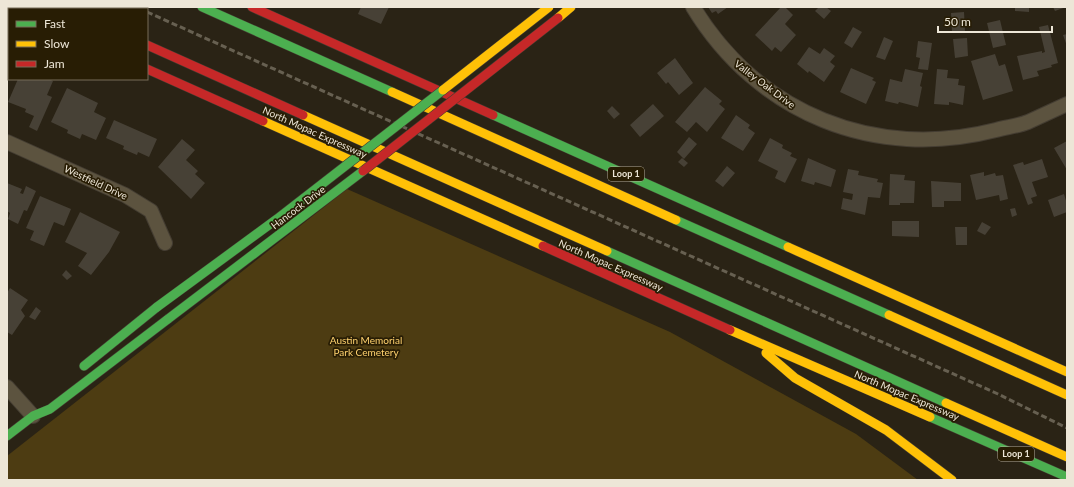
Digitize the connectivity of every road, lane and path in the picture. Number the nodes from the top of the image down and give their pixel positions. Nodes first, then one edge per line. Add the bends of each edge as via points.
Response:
1 (202, 7) edge
2 (252, 7) edge
3 (549, 7) edge
4 (571, 7) edge
5 (693, 7) edge
6 (148, 45) edge
7 (148, 69) edge
8 (1067, 104) edge
9 (7, 142) edge
10 (166, 243) dead end
11 (752, 340) junction
12 (1000, 341) junction
13 (1060, 358) dead end
14 (79, 371) dead end
15 (1067, 372) edge
16 (7, 387) edge
17 (1067, 395) edge
18 (42, 400) dead end
19 (32, 416) junction
20 (7, 436) edge
21 (1067, 457) edge
22 (1067, 477) edge
23 (952, 480) edge

1 - 17 main road
2 - 12 main road, Loop 1
3 - 14 main road, Hancock Drive, bridge via 283,214 157,307
4 - 19 main road, Hancock Drive, bridge via 328,199 50,409
5 - 8 street, Valley Oak Drive via 725,51 744,70 799,110 827,123 910,141 950,139 1027,122
6 - 21 main road
7 - 11 main road, North Mopac Expressway / Loop 1
9 - 10 street, Westfield Drive via 125,194 151,211
11 - 22 main road, North Mopac Expressway / Loop 1
11 - 23 main road via 795,378 886,430
12 - 13 main road
12 - 15 main road, Loop 1
16 - 19 street
18 - 19 main road, Hancock Drive
19 - 20 main road, Hancock Drive

